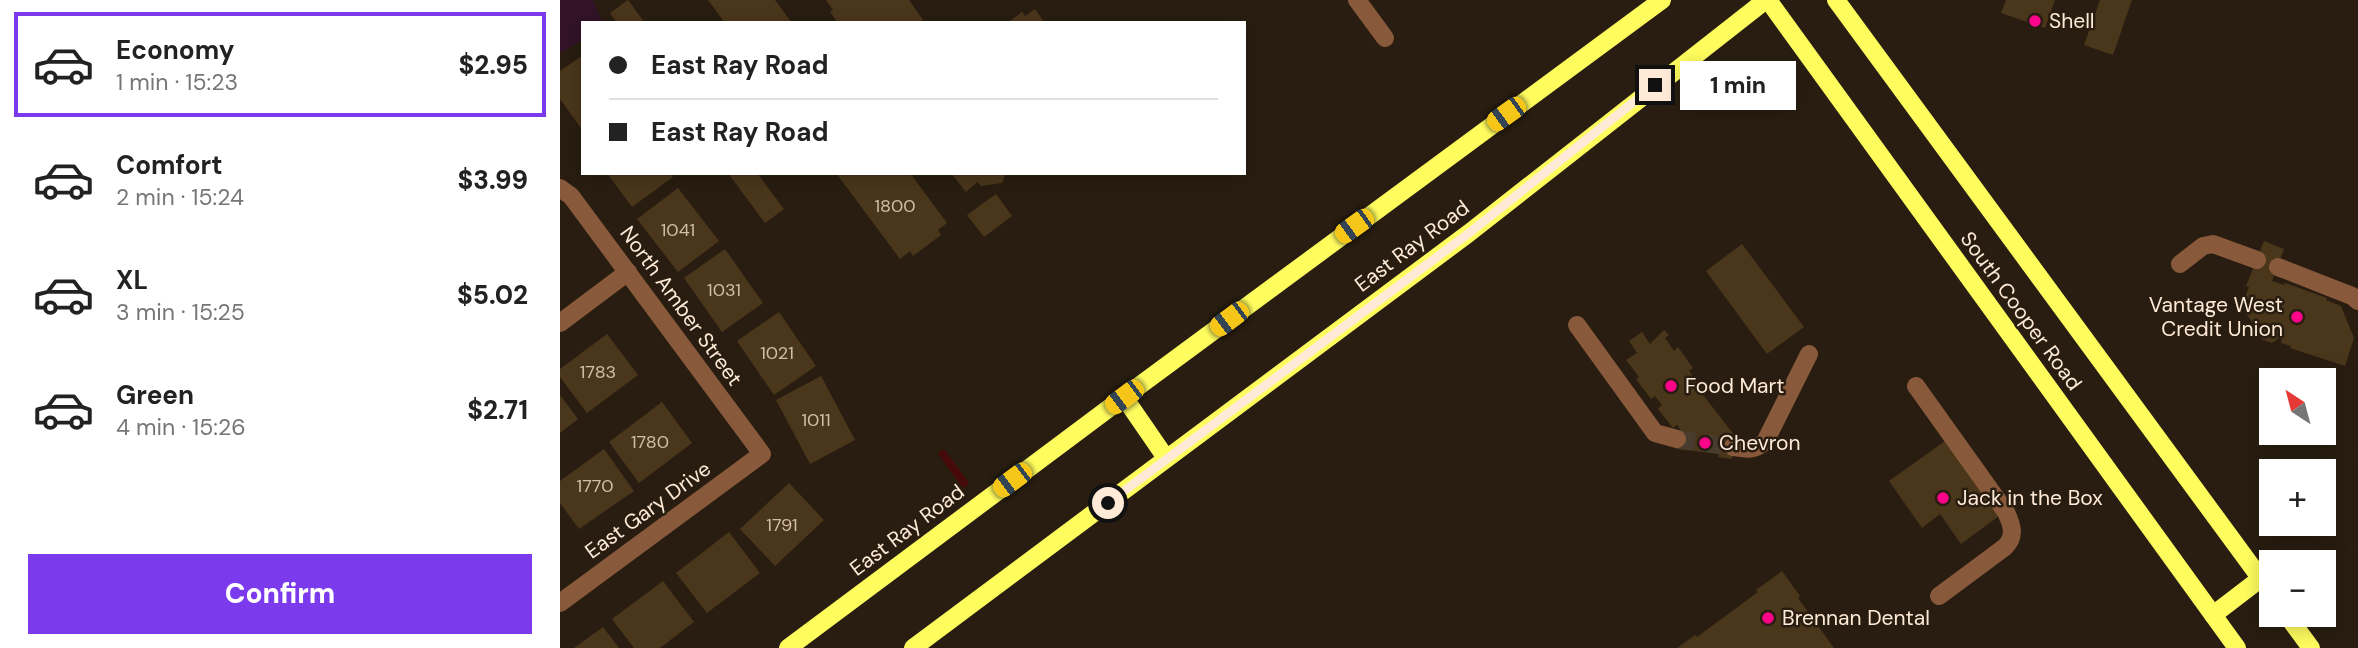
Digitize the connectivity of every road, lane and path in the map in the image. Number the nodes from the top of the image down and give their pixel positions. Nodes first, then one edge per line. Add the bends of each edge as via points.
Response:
1 (1357, 0) edge
2 (1662, 0) edge
3 (1767, 0) edge
4 (1836, 0) edge
5 (1385, 38) dead end
6 (560, 188) edge
7 (2258, 260) dead end
8 (2180, 264) dead end
9 (2277, 267) dead end
10 (628, 272) junction
11 (2358, 301) edge
12 (560, 323) edge
13 (1577, 325) dead end
14 (1810, 354) dead end
15 (1916, 386) dead end
16 (1124, 397) junction
17 (1677, 439) tunnel mouth
18 (1733, 447) tunnel mouth
19 (762, 454) joint
20 (1166, 458) junction
21 (2259, 578) edge
22 (2259, 580) edge
23 (1939, 596) dead end
24 (560, 603) edge
25 (2213, 615) junction
26 (2296, 627) edge
27 (923, 645) edge
28 (788, 648) edge
29 (2237, 648) edge
30 (2311, 648) edge

1 - 5 street
2 - 16 main road, East Ray Road
3 - 20 main road, East Ray Road via 1469,233
3 - 25 main road, South Cooper Road
4 - 21 main road, South Cooper Road
6 - 10 street, North Amber Street via 571,196
7 - 8 street via 2213,244
9 - 11 street
10 - 12 street
10 - 19 street, North Amber Street
13 - 17 street via 1655,433
14 - 18 street via 1765,442 1750,450
15 - 23 street via 2006,512 2013,533 2011,542
16 - 20 main road
16 - 28 main road, East Ray Road
19 - 24 street, East Gary Drive
20 - 27 main road, East Ray Road
22 - 25 main road
25 - 29 main road, South Cooper Road
26 - 30 main road

